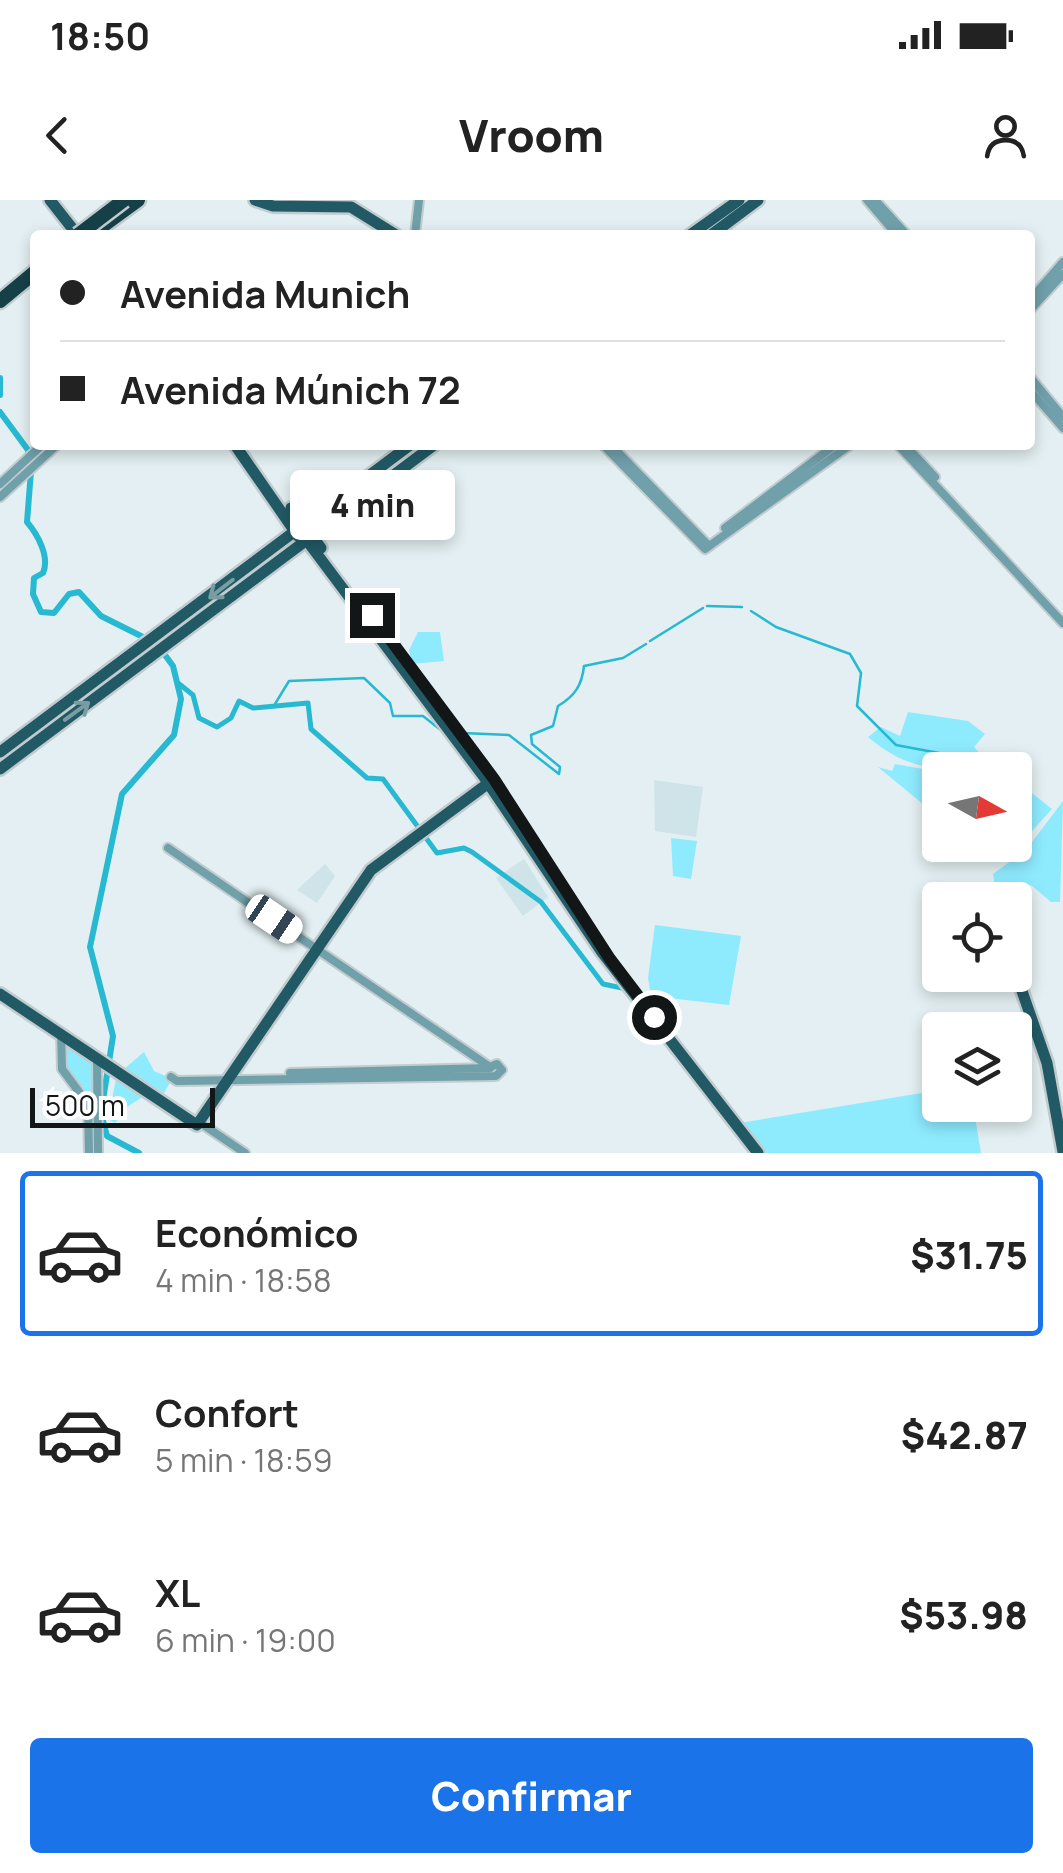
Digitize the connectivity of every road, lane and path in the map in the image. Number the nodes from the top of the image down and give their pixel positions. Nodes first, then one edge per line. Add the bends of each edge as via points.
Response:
1 (50, 200) edge
2 (60, 200) edge
3 (128, 200) edge
4 (255, 200) edge
5 (340, 200) edge
6 (419, 200) edge
7 (739, 200) edge
8 (758, 200) edge
9 (866, 200) edge
10 (875, 200) edge
11 (307, 203) edge
12 (329, 203) edge
13 (82, 230) edge
14 (82, 230) edge
15 (87, 230) edge
16 (87, 230) edge
17 (388, 230) edge
18 (398, 230) edge
19 (416, 230) edge
20 (697, 230) edge
21 (719, 230) edge
22 (892, 230) edge
23 (902, 230) edge
24 (1063, 262) edge
25 (30, 274) edge
26 (1063, 274) edge
27 (1035, 294) edge
28 (3, 296) edge
29 (1035, 305) edge
30 (1035, 384) edge
31 (1035, 396) edge
32 (1063, 417) edge
33 (1063, 428) edge
34 (36, 450) edge
35 (53, 450) edge
36 (239, 450) edge
37 (247, 450) edge
38 (404, 450) edge
39 (426, 450) edge
40 (612, 450) edge
41 (830, 450) edge
42 (843, 450) edge
43 (907, 450) edge
44 (0, 484) edge
45 (0, 497) edge
46 (332, 513) junction
47 (305, 532) junction
48 (705, 546) junction
49 (284, 548) junction
50 (1063, 620) edge
51 (0, 752) edge
52 (0, 768) edge
53 (489, 778) junction
54 (168, 846) dead end
55 (316, 945) junction
56 (0, 991) edge
57 (1022, 992) edge
58 (60, 1033) junction
59 (106, 1062) junction
60 (225, 1078) junction
61 (195, 1122) junction
62 (1063, 1152) edge
63 (89, 1153) edge
64 (98, 1153) edge
65 (242, 1153) edge
66 (758, 1153) edge

1 - 13 main road
2 - 14 main road
3 - 15 highway, bridge
3 - 16 highway
4 - 11 main road
5 - 18 main road via 372,210
6 - 19 street
7 - 20 main road
8 - 21 main road
9 - 22 street
10 - 23 street
11 - 12 main road
12 - 17 main road via 358,210
24 - 27 street
25 - 28 highway
26 - 29 street
30 - 32 street
31 - 33 street
34 - 44 street
35 - 45 street
36 - 47 main road
37 - 47 main road
38 - 46 main road
39 - 46 main road
40 - 48 street
41 - 48 street
42 - 48 street
43 - 50 street
46 - 47 main road
47 - 49 main road
47 - 53 main road
49 -> 51 main road
52 -> 49 main road via 166,647
53 - 55 main road via 367,865
53 - 66 main road via 610,959
54 - 55 street
55 - 60 main road
55 - 60 street via 491,1068
56 - 58 main road
56 - 59 main road
57 - 62 main road via 1047,1063
58 - 59 main road
58 - 63 street via 62,1070 88,1104
59 - 61 main road
59 - 64 street
60 - 60 street via 171,1077 177,1081
60 - 61 main road
61 - 65 street

